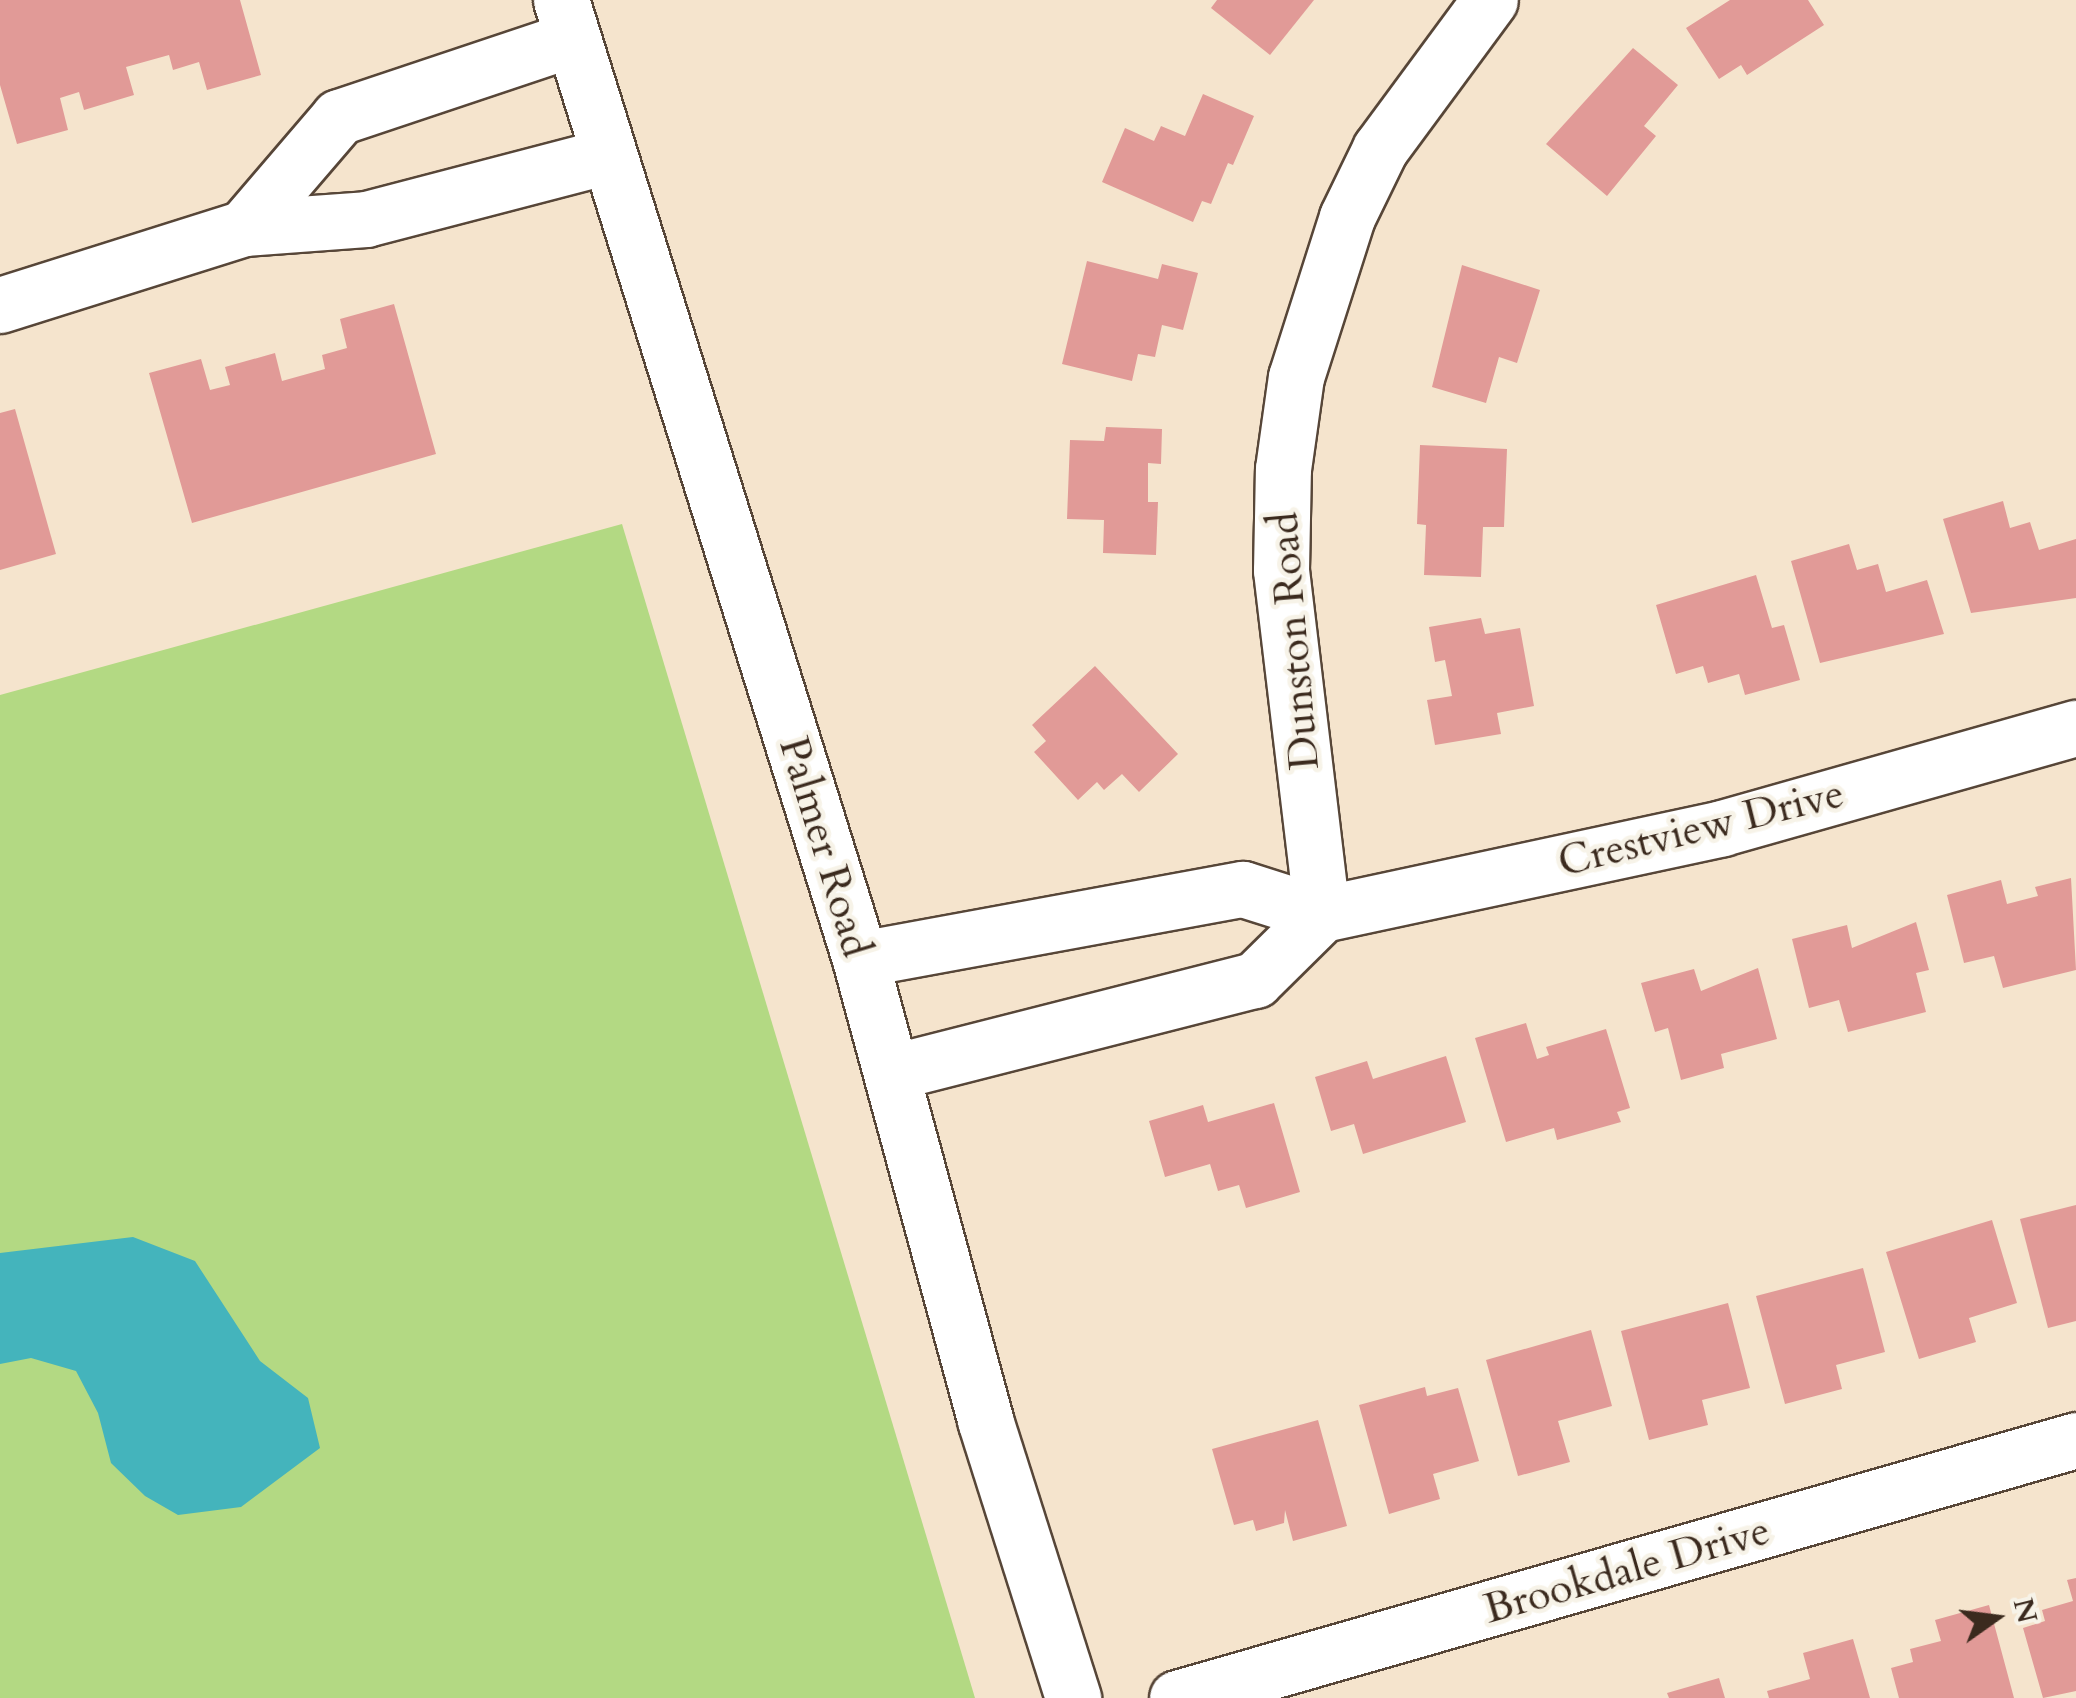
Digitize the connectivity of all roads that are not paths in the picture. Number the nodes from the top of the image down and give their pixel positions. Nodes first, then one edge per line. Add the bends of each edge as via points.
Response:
1 (1490, 0) edge
2 (566, 20) edge
3 (608, 156) junction
4 (244, 228) junction
5 (0, 305) edge
6 (2076, 728) edge
7 (1322, 914) junction
8 (860, 959) junction
9 (893, 1072) junction
10 (2076, 1440) edge
11 (1073, 1698) edge
12 (1177, 1698) edge

1 - 7 street, Dunston Road via 1380,149 1347,217 1296,377 1280,538
2 - 3 street, Palmer Road
2 - 4 street via 339,117
3 - 4 street via 366,219
3 - 8 street, Palmer Road
4 - 5 street
6 - 7 street, Crestview Drive via 1722,828
7 - 8 street via 1243,888
7 - 9 street via 1255,980
8 - 9 street, Palmer Road
9 - 11 street, Palmer Road via 985,1420
10 - 12 street, Brookdale Drive

